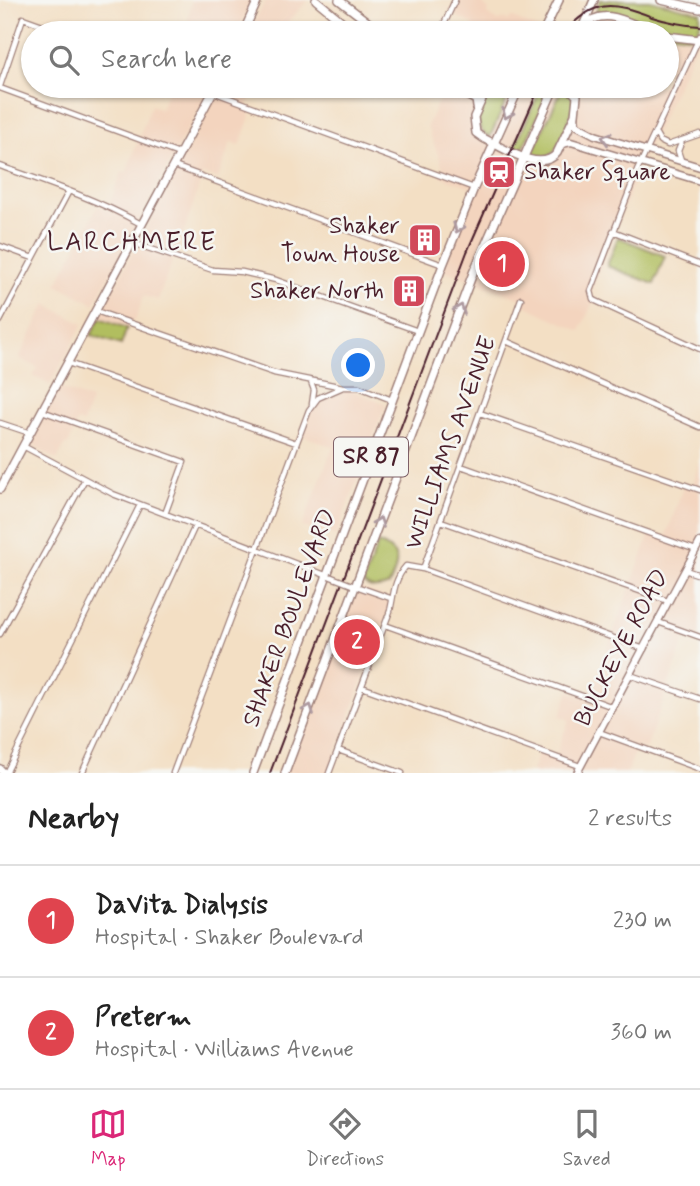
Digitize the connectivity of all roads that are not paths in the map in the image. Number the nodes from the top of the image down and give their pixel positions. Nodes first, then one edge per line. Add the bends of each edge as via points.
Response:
1 (258, 0) edge
2 (316, 0) edge
3 (339, 0) edge
4 (455, 0) edge
5 (594, 0) edge
6 (661, 0) edge
7 (559, 1) edge
8 (700, 9) edge
9 (248, 21) edge
10 (341, 21) edge
11 (366, 21) edge
12 (445, 21) edge
13 (549, 21) edge
14 (585, 21) edge
15 (591, 21) edge
16 (625, 21) edge
17 (21, 24) edge
18 (679, 38) edge
19 (699, 39) edge
20 (679, 83) edge
21 (0, 87) edge
22 (21, 95) edge
23 (29, 98) edge
24 (208, 98) edge
25 (239, 98) edge
26 (472, 98) edge
27 (482, 98) edge
28 (515, 98) edge
29 (550, 98) edge
30 (577, 98) edge
31 (672, 98) edge
32 (476, 111) junction
33 (575, 115) junction
34 (656, 134) junction
35 (700, 134) edge
36 (683, 141) junction
37 (494, 143) junction
38 (559, 147) junction
39 (648, 150) junction
40 (179, 154) junction
41 (524, 157) junction
42 (681, 160) junction
43 (641, 163) junction
44 (173, 165) junction
45 (0, 166) edge
46 (700, 167) edge
47 (700, 181) edge
48 (474, 188) junction
49 (69, 191) junction
50 (141, 225) junction
51 (613, 231) junction
52 (132, 243) junction
53 (0, 246) edge
54 (33, 258) junction
55 (443, 265) junction
56 (700, 265) edge
57 (521, 299) dead end
58 (96, 311) junction
59 (0, 321) edge
60 (418, 331) junction
61 (506, 341) junction
62 (700, 349) edge
63 (68, 363) junction
64 (310, 382) junction
65 (343, 387) junction
66 (392, 400) junction
67 (312, 404) junction
68 (42, 411) junction
69 (480, 413) junction
70 (0, 423) edge
71 (700, 427) edge
72 (30, 433) junction
73 (296, 443) junction
74 (23, 446) junction
75 (461, 466) junction
76 (85, 479) junction
77 (0, 489) edge
78 (700, 490) edge
79 (140, 505) junction
80 (165, 514) junction
81 (441, 521) junction
82 (195, 526) junction
83 (700, 542) edge
84 (257, 549) junction
85 (696, 550) junction
86 (423, 569) junction
87 (685, 570) junction
88 (700, 575) edge
89 (328, 576) junction
90 (354, 585) junction
91 (390, 598) junction
92 (669, 602) junction
93 (658, 622) junction
94 (385, 625) junction
95 (0, 635) edge
96 (700, 637) edge
97 (644, 649) junction
98 (630, 675) junction
99 (362, 687) junction
100 (700, 699) edge
101 (613, 707) junction
102 (599, 732) junction
103 (338, 750) junction
104 (0, 769) edge
105 (700, 769) edge
106 (578, 770) edge
107 (5, 773) edge
108 (82, 773) edge
109 (173, 773) edge
110 (253, 773) edge
111 (285, 773) edge
112 (329, 773) edge
113 (402, 773) edge

1 - 9 main road
2 - 10 main road
3 - 11 main road
4 - 12 street
5 - 14 main road
6 - 8 main road
7 - 13 main road
15 - 16 main road via 613,16
17 - 21 street
18 - 19 main road
19 - 20 street
21 - 22 street
23 - 40 street
24 - 40 main road
25 - 48 street
26 - 32 main road
27 - 32 main road
28 -> 37 main road, SHAKER BOULEVARD / SR 87
29 - 41 main road, SHAKER BOULEVARD / SR 87
30 - 33 main road
31 - 34 street
32 - 37 main road via 476,133
33 - 38 main road
39 -> 33 street via 584,130 576,125
34 - 36 street via 665,144
34 - 39 street
35 - 36 street
36 - 42 street via 678,151
37 - 41 main road
37 - 48 main road, SHAKER BOULEVARD / SR 87
38 - 41 main road via 548,161
38 - 43 street via 571,142
39 - 42 street
39 - 43 street
40 - 44 main road
90 -> 41 main road, SHAKER BOULEVARD / SR 87 via 485,243
42 - 46 street
43 - 47 street
43 - 51 street
44 - 50 main road
44 - 55 street
45 - 49 street
48 -> 55 main road, SHAKER BOULEVARD / SR 87
49 - 50 street
49 - 54 street
50 - 52 main road
51 - 56 street
51 - 62 street via 592,294 596,302
52 - 58 main road
52 - 60 street via 205,268 276,280
53 - 54 street
54 - 59 street
55 - 60 main road, SHAKER BOULEVARD / SR 87
57 - 61 street, WILLIAMS AVENUE
58 - 63 main road
58 - 64 street
60 - 66 main road, SHAKER BOULEVARD / SR 87
61 - 69 street, WILLIAMS AVENUE
61 - 71 street
63 - 68 main road
63 - 73 street
64 - 65 street
64 - 67 street
65 - 66 street via 359,387
65 - 67 street
66 - 89 main road, SHAKER BOULEVARD / SR 87
67 - 73 street
68 - 72 main road
68 - 80 street via 184,462
69 - 75 street, WILLIAMS AVENUE
69 - 78 street
70 - 72 street
72 - 74 main road
73 - 84 street
74 - 76 street
74 - 77 main road
75 - 81 street, WILLIAMS AVENUE
75 - 85 street
76 - 79 street
76 - 95 street
79 - 80 street
79 - 107 street
80 - 82 street
81 - 86 street, WILLIAMS AVENUE
81 - 92 street
82 - 84 street
82 - 108 street
83 - 85 street, BUCKEYE ROAD
84 - 89 street
84 - 109 street
85 - 87 street, BUCKEYE ROAD
86 - 91 street, WILLIAMS AVENUE via 403,569
86 - 97 street
87 - 88 street
87 - 92 street, BUCKEYE ROAD
89 - 90 street, bridge
89 - 110 main road, SHAKER BOULEVARD / SR 87
90 - 91 street
111 -> 90 main road, SHAKER BOULEVARD / SR 87
91 - 94 street, WILLIAMS AVENUE
92 - 93 street, BUCKEYE ROAD
93 - 96 street
93 - 97 street, BUCKEYE ROAD
94 - 99 street, WILLIAMS AVENUE
94 - 101 street
97 - 98 street, BUCKEYE ROAD
98 - 100 street
98 - 101 street, BUCKEYE ROAD
99 - 103 street, WILLIAMS AVENUE
99 - 106 street
101 - 102 street, BUCKEYE ROAD
102 - 105 street
102 - 106 street, BUCKEYE ROAD
103 - 112 street, WILLIAMS AVENUE
103 - 113 street
104 - 107 main road

